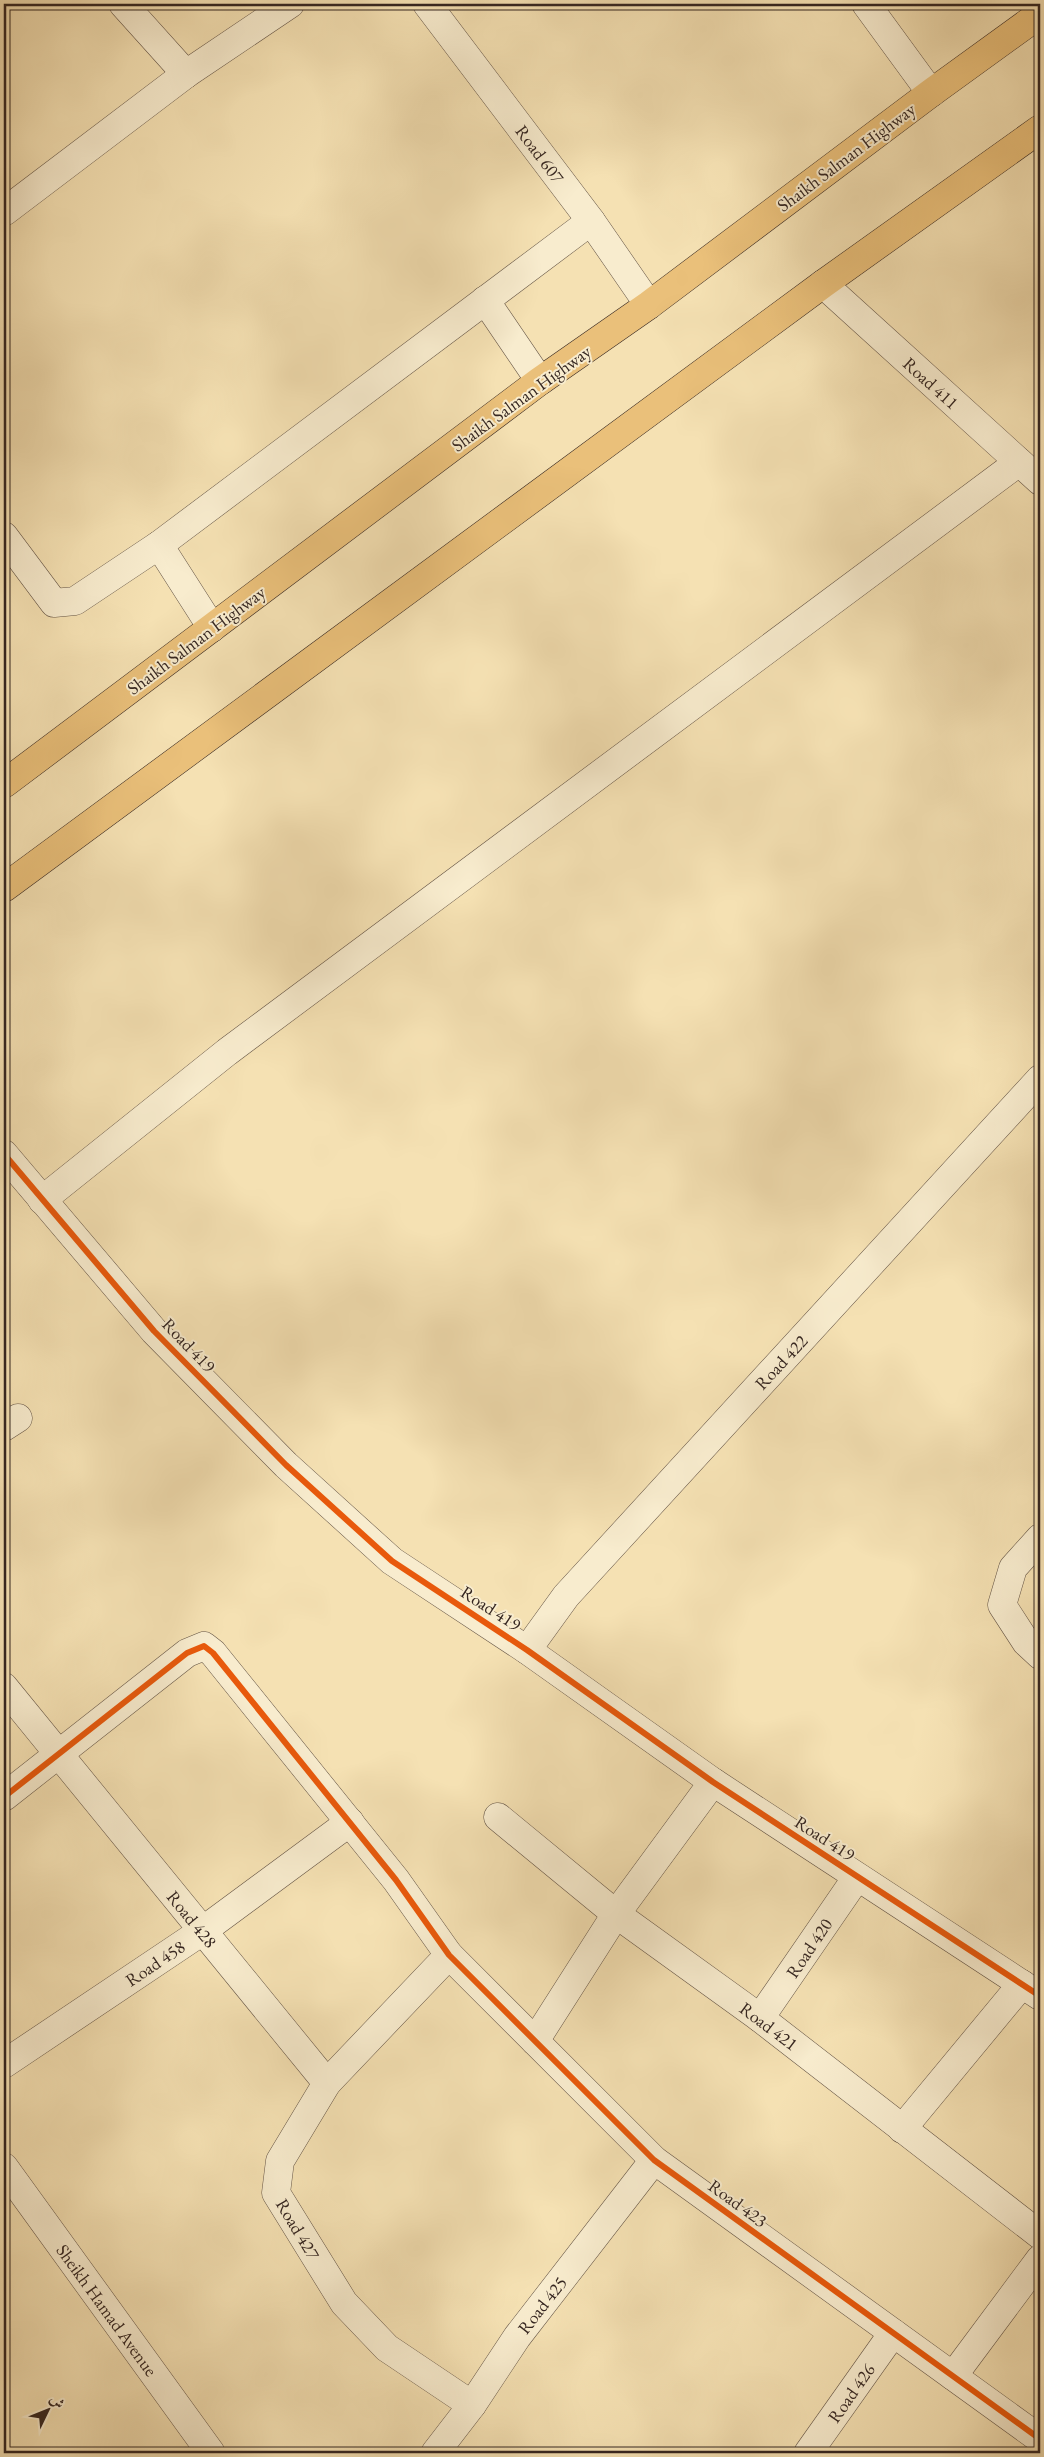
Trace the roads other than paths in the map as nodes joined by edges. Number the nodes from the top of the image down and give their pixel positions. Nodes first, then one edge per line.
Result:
1 (123, 4) edge
2 (290, 4) edge
3 (427, 4) edge
4 (866, 4) edge
5 (1040, 14) edge
6 (186, 74) junction
7 (931, 93) junction
8 (1040, 129) edge
9 (4, 212) edge
10 (591, 221) junction
11 (823, 284) junction
12 (485, 300) junction
13 (650, 306) junction
14 (540, 382) junction
15 (1019, 462) junction
16 (1040, 481) edge
17 (4, 536) edge
18 (159, 545) junction
19 (212, 628) junction
20 (4, 784) edge
21 (4, 888) edge
22 (1040, 1079) edge
23 (4, 1154) edge
24 (42, 1200) junction
25 (1040, 1538) edge
26 (527, 1650) junction
27 (1040, 1655) edge
28 (4, 1688) edge
29 (59, 1753) junction
30 (713, 1782) junction
31 (4, 1797) edge
32 (498, 1817) dead end
33 (350, 1822) junction
34 (857, 1877) junction
35 (616, 1914) junction
36 (201, 1932) junction
37 (449, 1955) junction
38 (1031, 1990) edge
39 (760, 2018) junction
40 (536, 2041) junction
41 (4, 2064) edge
42 (327, 2083) junction
43 (902, 2129) junction
44 (654, 2160) junction
45 (4, 2167) edge
46 (1040, 2235) edge
47 (1040, 2258) edge
48 (893, 2333) junction
49 (953, 2376) junction
50 (472, 2405) junction
51 (1040, 2439) edge
52 (211, 2453) edge
53 (435, 2453) edge
54 (808, 2453) edge

1 - 6 street
2 - 6 street
3 - 10 street, Road 607
4 - 7 street
5 - 7 main road, Shaikh Salman Highway
6 - 9 street
7 - 13 main road, Shaikh Salman Highway
8 - 11 main road
10 - 12 street
10 - 13 street, Road 607
11 - 15 street, Road 411
11 - 21 main road
12 - 14 street
12 - 18 street
13 - 14 main road, Shaikh Salman Highway
14 - 19 main road, Shaikh Salman Highway
15 - 16 street, Road 411
15 - 24 street
17 - 18 street
18 - 19 street
19 - 20 main road, Shaikh Salman Highway
22 - 26 street, Road 422
23 - 24 street, Road 419
24 - 26 street, Road 419
25 - 27 street
26 - 30 street, Road 419
28 - 29 street, Road 428
29 - 31 street
29 - 33 street, Road 423
29 - 36 street, Road 428
30 - 34 street, Road 419
30 - 35 street
32 - 35 street, Road 421
33 - 36 street, Road 458
33 - 37 street, Road 423
34 - 38 street, Road 419
34 - 39 street, Road 420
35 - 39 street, Road 421
35 - 40 street
36 - 41 street, Road 458
36 - 42 street, Road 428
37 - 40 street, Road 423
37 - 42 street, Road 427
38 - 43 street, Road 419
39 - 43 street, Road 421
40 - 44 street, Road 423
42 - 50 street, Road 427
43 - 46 street, Road 421
44 - 48 street, Road 423
44 - 50 street, Road 425
45 - 52 street, Sheikh Hamad Avenue
47 - 49 street
48 - 49 street, Road 423
48 - 54 street, Road 426
49 - 51 street, Road 423
50 - 53 street, Road 425

